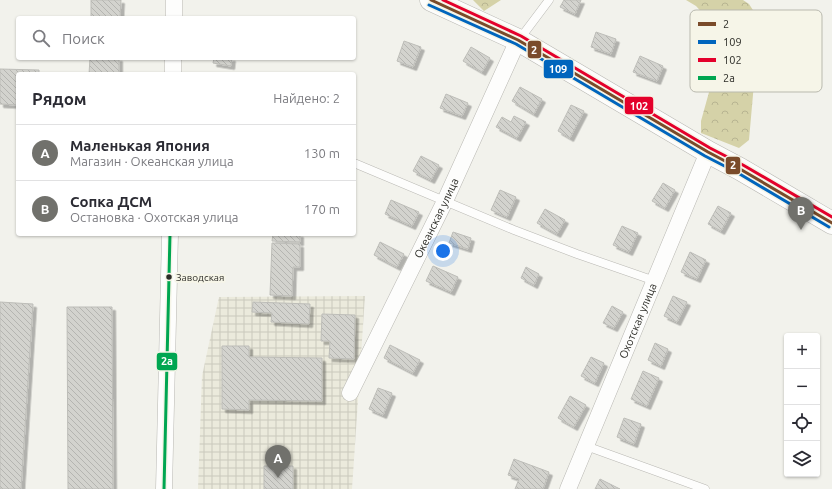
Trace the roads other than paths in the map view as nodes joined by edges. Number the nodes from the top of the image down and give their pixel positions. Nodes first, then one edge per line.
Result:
1 (431, 0) edge
2 (549, 0) edge
3 (518, 40) junction
4 (173, 60) edge
5 (173, 72) edge
6 (708, 152) junction
7 (356, 164) edge
8 (445, 201) junction
9 (832, 223) edge
10 (170, 236) edge
11 (655, 281) junction
12 (350, 393) dead end
13 (586, 446) junction
14 (164, 489) edge
15 (568, 489) edge
16 (705, 489) edge

1 - 3 main road
2 - 3 lane
3 - 6 main road
3 - 8 street, Океанская улица
4 - 5 street
6 - 9 main road
6 - 11 street, Охотская улица
7 - 8 lane
8 - 11 lane
8 - 12 street, Океанская улица
10 - 14 street
11 - 13 street, Охотская улица
13 - 15 street, Охотская улица
13 - 16 lane

